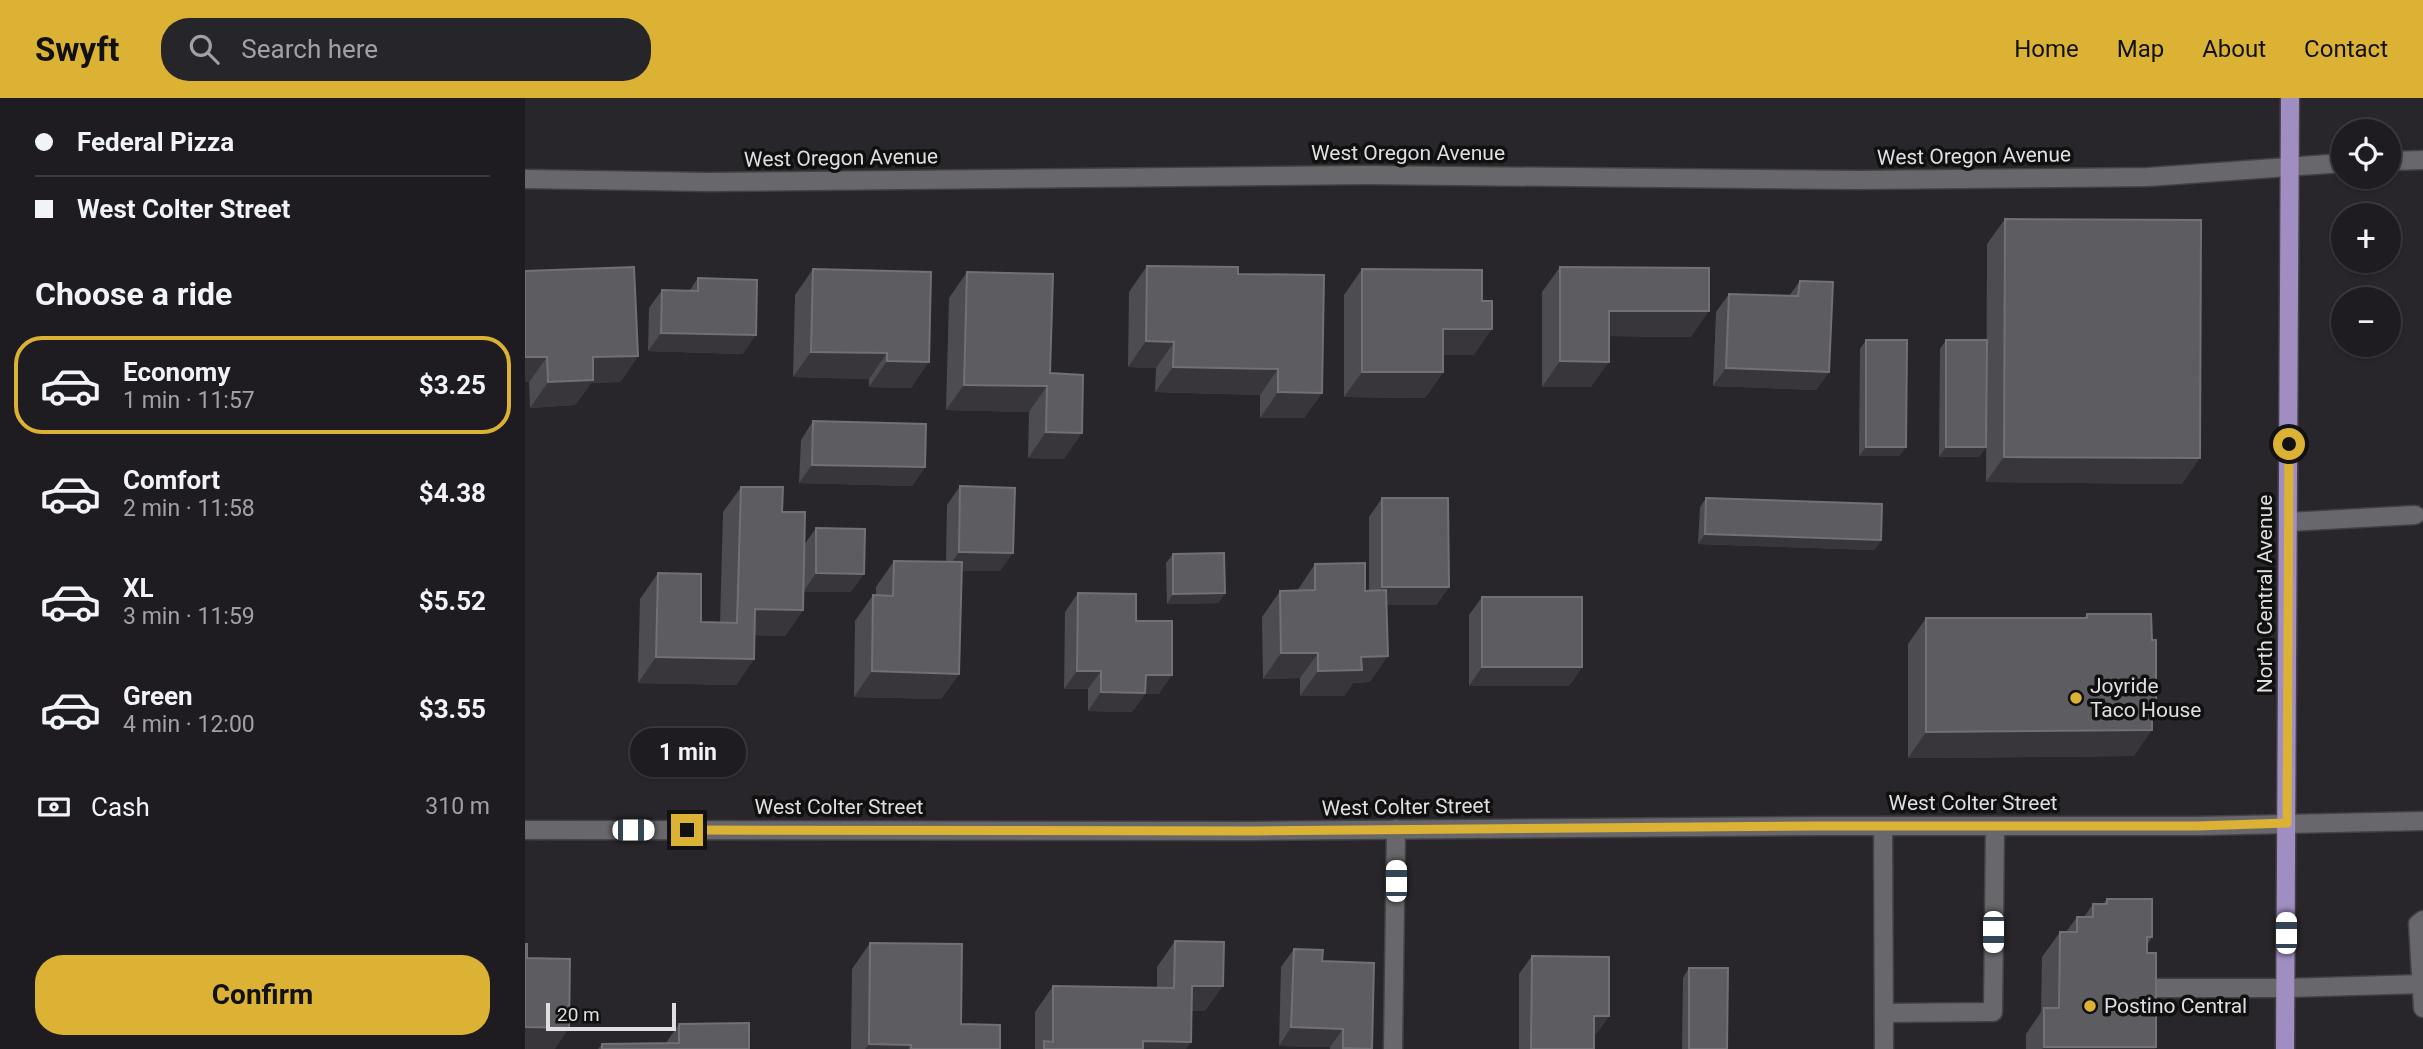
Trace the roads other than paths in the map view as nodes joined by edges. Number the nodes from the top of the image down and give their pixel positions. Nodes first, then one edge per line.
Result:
1 (2290, 98) edge
2 (2423, 160) edge
3 (2401, 161) edge
4 (2331, 164) edge
5 (2290, 167) junction
6 (525, 179) edge
7 (2415, 515) dead end
8 (2288, 522) junction
9 (2423, 821) edge
10 (2287, 823) junction
11 (1883, 826) junction
12 (1994, 826) junction
13 (525, 830) edge
14 (1396, 830) junction
15 (2423, 920) edge
16 (2423, 984) edge
17 (2151, 988) edge
18 (2285, 988) junction
19 (2423, 1008) edge
20 (1884, 1013) junction
21 (1393, 1049) edge
22 (1884, 1049) edge
23 (2285, 1049) edge

1 - 5 main road, North Central Avenue
2 - 3 street
4 - 5 street, West Oregon Avenue
5 - 6 street, West Oregon Avenue
5 - 8 main road, North Central Avenue
7 - 8 street
8 - 10 main road, North Central Avenue
9 - 10 street, West Colter Street
10 - 12 street, West Colter Street
10 - 18 main road, North Central Avenue
11 - 12 street, West Colter Street
11 - 14 street, West Colter Street
11 - 20 street
12 - 20 street
13 - 14 street, West Colter Street
14 - 21 street
15 - 16 street
16 - 18 street
16 - 19 street
17 - 18 street
18 - 23 main road, North Central Avenue
20 - 22 street

